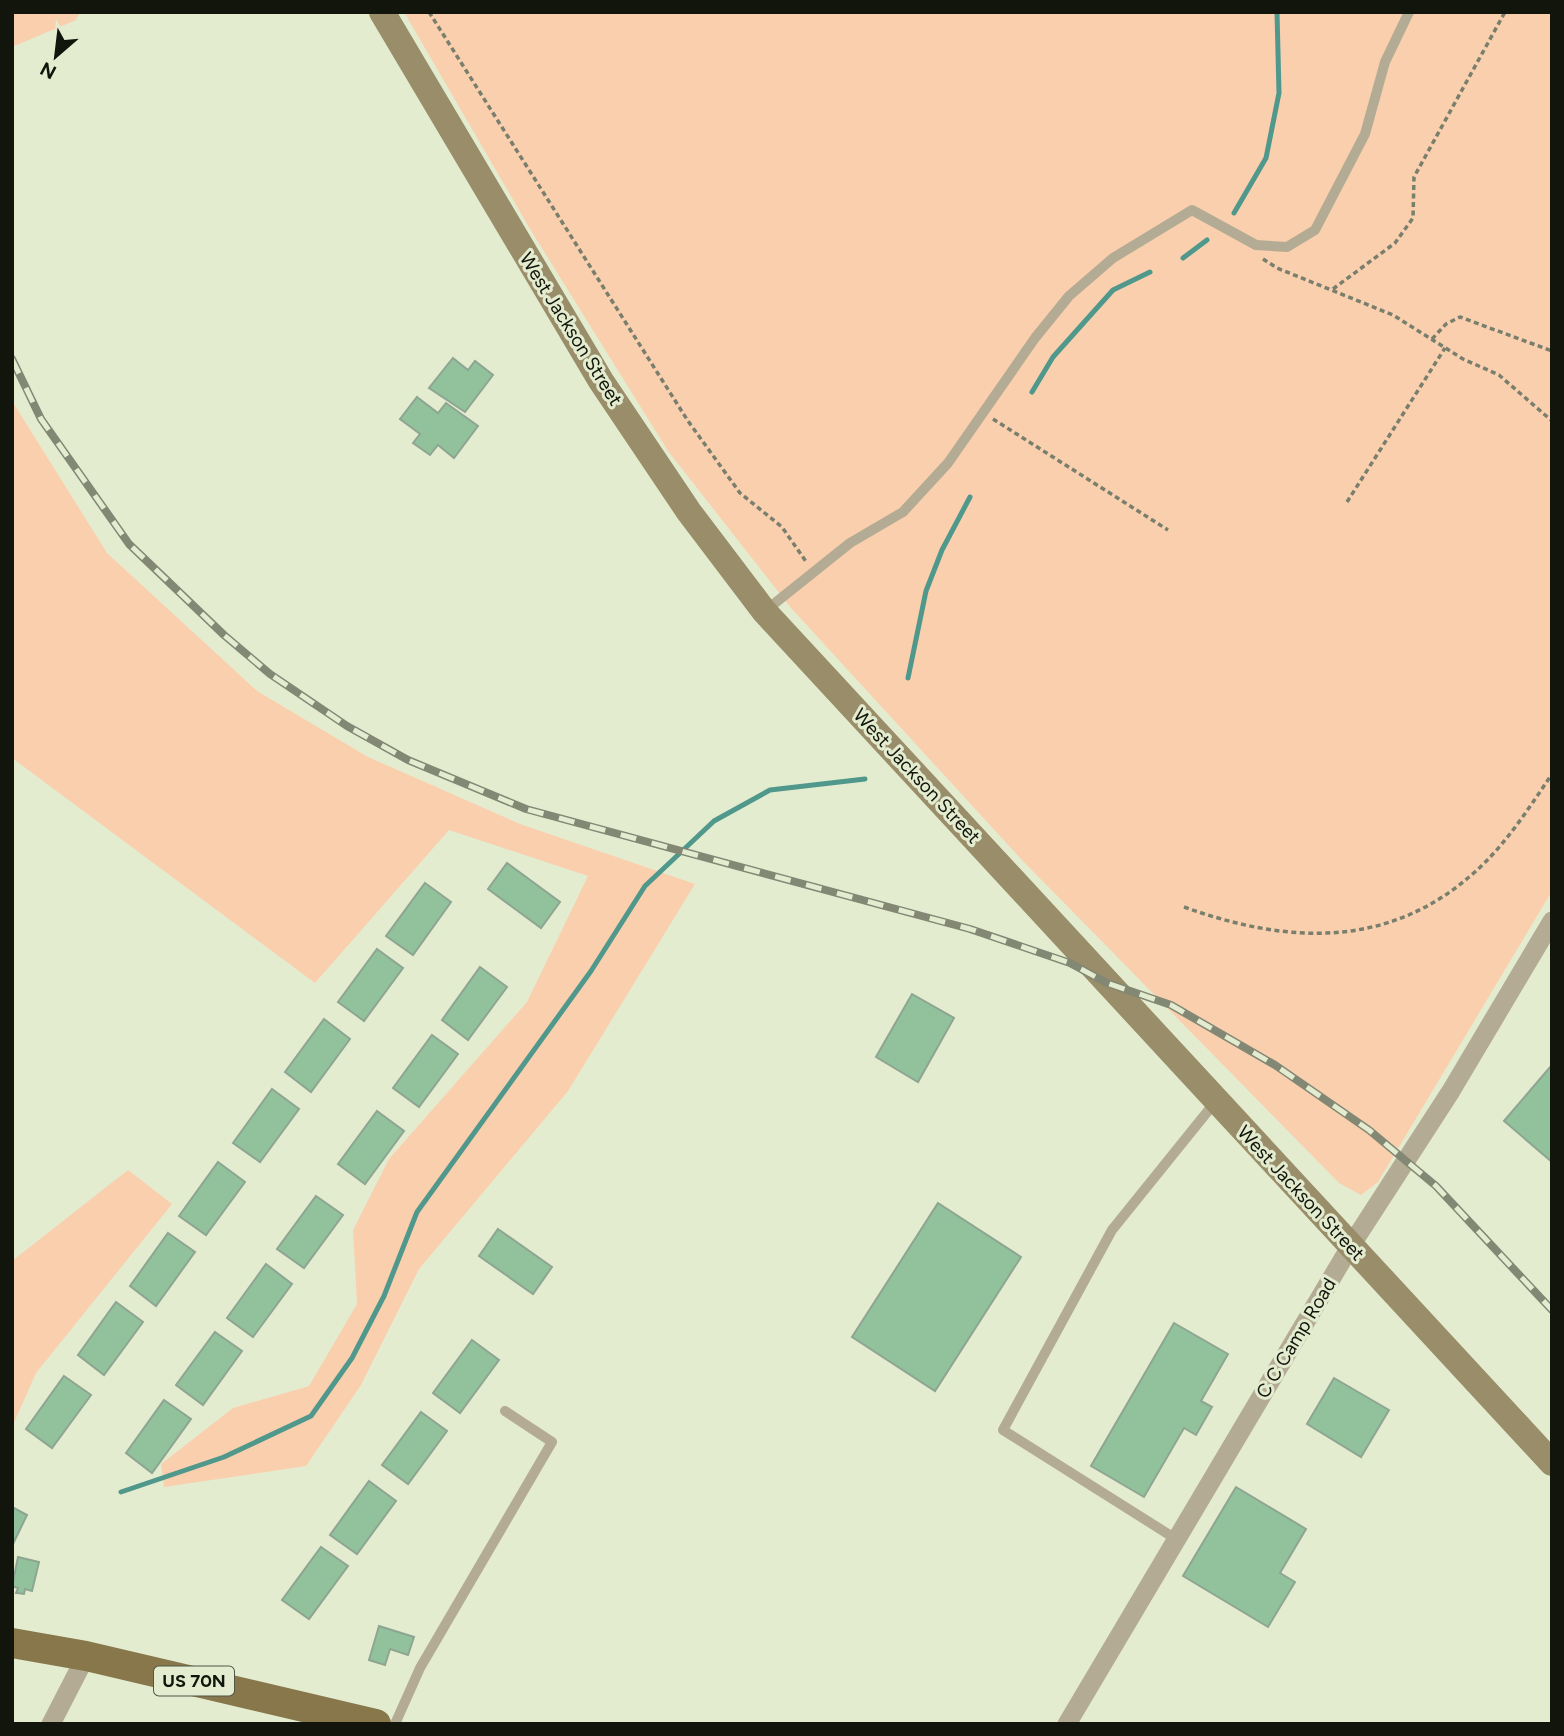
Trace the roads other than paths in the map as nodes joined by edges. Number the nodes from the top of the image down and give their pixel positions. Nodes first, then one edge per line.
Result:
1 (382, 12) edge
2 (1409, 12) edge
3 (764, 611) junction
4 (1552, 921) edge
5 (1216, 1101) junction
6 (1350, 1247) junction
7 (505, 1410) dead end
8 (1552, 1463) edge
9 (1177, 1539) junction
10 (12, 1643) edge
11 (86, 1656) junction
12 (51, 1724) edge
13 (376, 1724) edge
14 (395, 1724) edge
15 (1067, 1724) edge

1 - 3 street, West Jackson Street
2 - 3 lane
3 - 5 street, West Jackson Street
4 - 6 street, C C Camp Road
5 - 6 street, West Jackson Street
5 - 9 lane
6 - 8 street, West Jackson Street
6 - 9 street, C C Camp Road
7 - 14 lane
9 - 15 street, C C Camp Road
10 - 11 main road, US 70N
11 - 12 street
11 - 13 main road, US 70N

